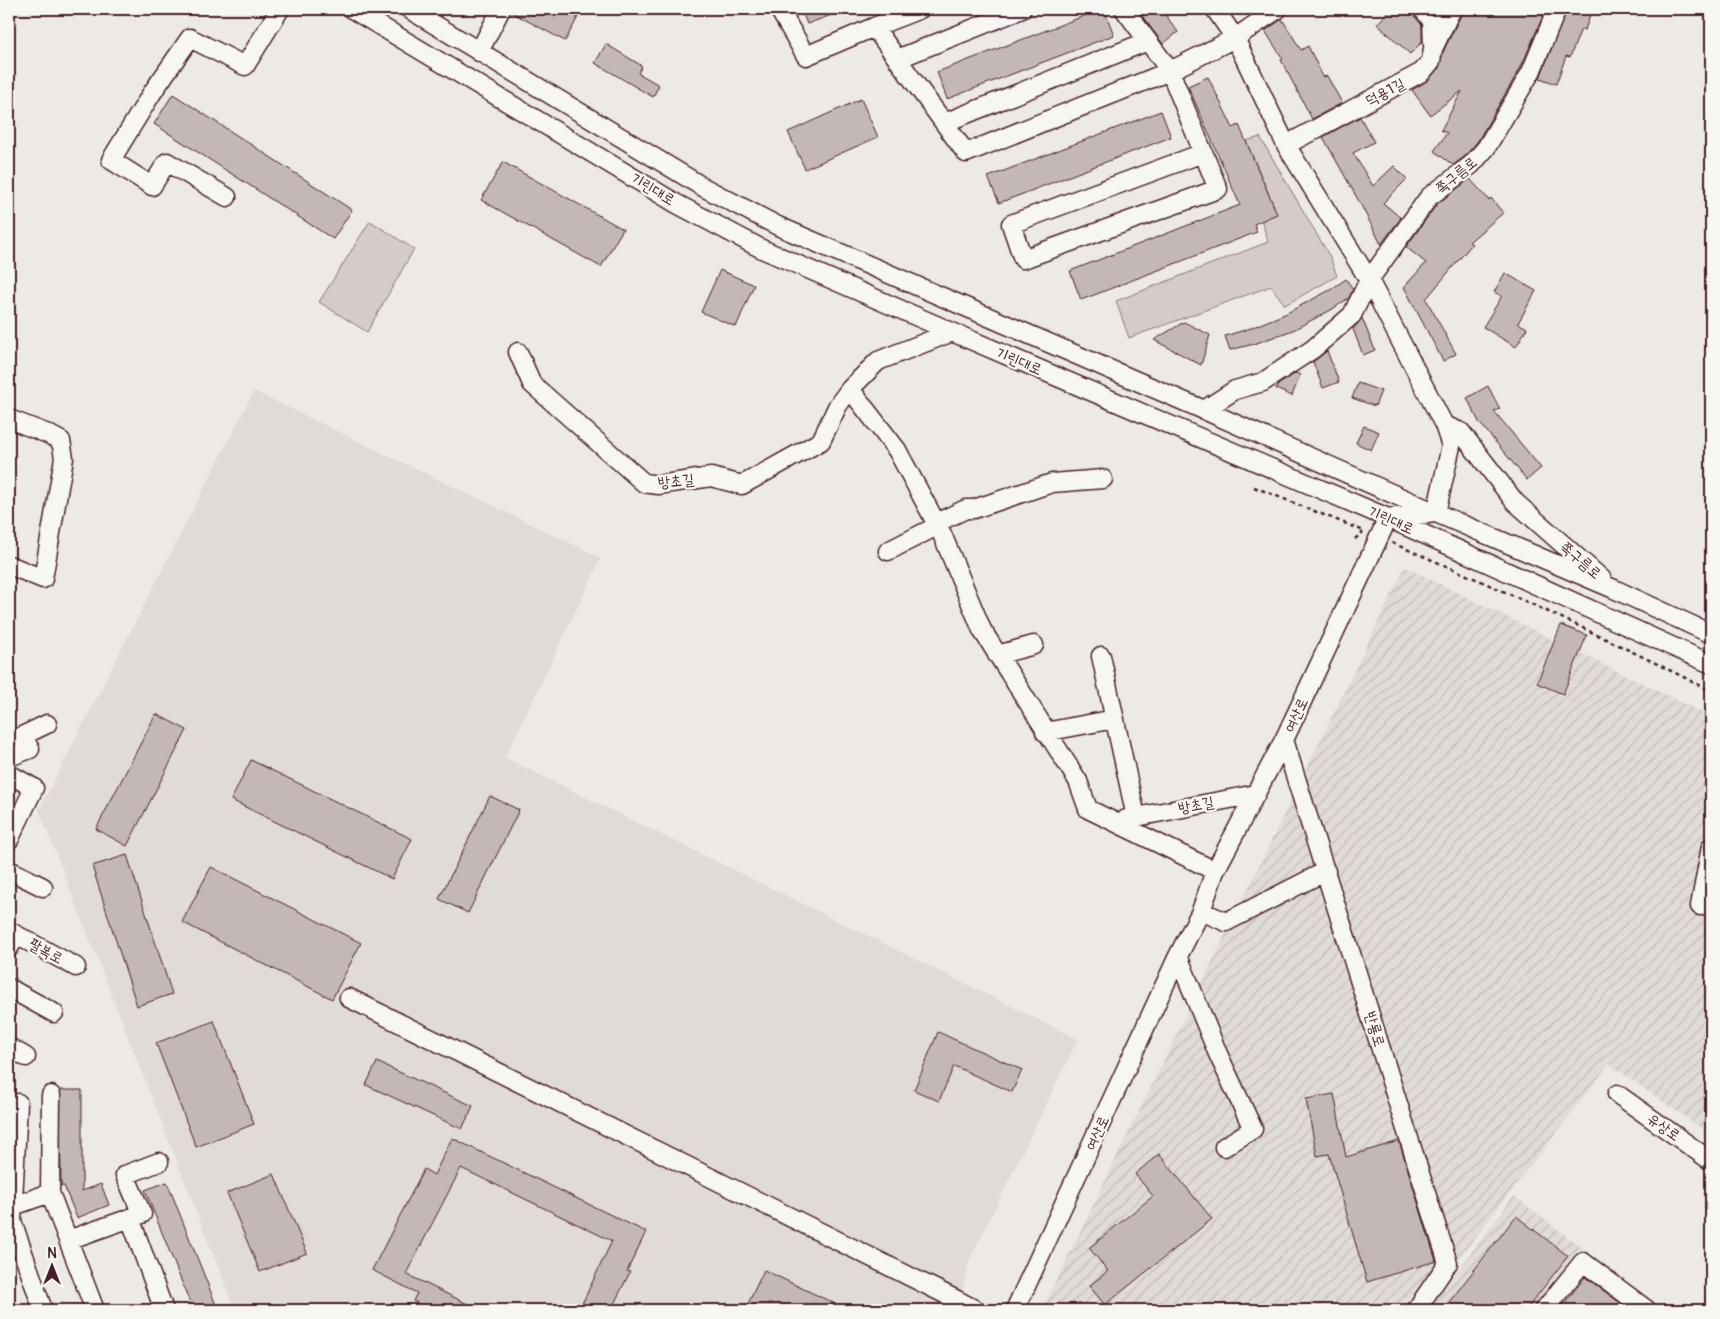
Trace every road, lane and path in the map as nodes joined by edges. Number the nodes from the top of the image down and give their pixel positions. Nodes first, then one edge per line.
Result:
1 (280, 9) edge
2 (352, 9) edge
3 (409, 9) edge
4 (500, 9) edge
5 (779, 9) edge
6 (920, 9) edge
7 (1022, 9) edge
8 (1124, 9) edge
9 (1215, 9) edge
10 (1278, 9) edge
11 (1423, 9) edge
12 (1452, 9) edge
13 (1557, 9) edge
14 (874, 28) junction
15 (1235, 38) junction
16 (1148, 42) junction
17 (1433, 49) junction
18 (479, 52) junction
19 (896, 59) junction
20 (1170, 71) junction
21 (944, 124) junction
22 (1286, 145) junction
23 (1203, 153) junction
24 (226, 197) dead end
25 (1369, 280) junction
26 (952, 332) junction
27 (518, 352) dead end
28 (850, 389) junction
29 (1204, 410) junction
30 (9, 420) edge
31 (1444, 424) junction
32 (1103, 478) dead end
33 (1254, 487) dead end
34 (1436, 513) junction
35 (1388, 518) junction
36 (937, 524) junction
37 (1379, 537) junction
38 (888, 551) dead end
39 (9, 565) edge
40 (1614, 589) junction
41 (1711, 634) edge
42 (1034, 645) dead end
43 (997, 654) junction
44 (1101, 656) dead end
45 (1711, 664) edge
46 (1711, 691) edge
47 (1115, 719) junction
48 (47, 724) dead end
49 (1045, 732) junction
50 (1284, 740) junction
51 (9, 757) edge
52 (9, 774) edge
53 (1256, 794) junction
54 (1136, 817) junction
55 (1113, 821) junction
56 (9, 840) edge
57 (1711, 847) edge
58 (9, 870) edge
59 (1215, 871) junction
60 (1326, 872) junction
61 (43, 887) dead end
62 (1700, 906) dead end
63 (1201, 911) junction
64 (11, 938) edge
65 (1178, 956) junction
66 (76, 967) dead end
67 (9, 988) edge
68 (349, 998) dead end
69 (54, 1012) dead end
70 (9, 1047) edge
71 (26, 1057) dead end
72 (1618, 1094) dead end
73 (51, 1095) dead end
74 (18, 1103) dead end
75 (1224, 1146) dead end
76 (1711, 1161) edge
77 (159, 1162) dead end
78 (50, 1193) junction
79 (13, 1206) junction
80 (130, 1218) junction
81 (74, 1238) junction
82 (1546, 1309) edge
83 (43, 1310) edge
84 (96, 1310) edge
85 (106, 1310) edge
86 (164, 1310) edge
87 (976, 1310) edge
88 (1015, 1310) edge
89 (1416, 1310) edge
90 (1647, 1310) edge

1 - 24 street
2 - 26 street, 기린대로
3 - 18 street, 기린대로
4 - 18 street
5 - 14 street
6 - 14 street
7 - 19 street
8 - 16 street
9 - 15 street
10 - 15 street
11 - 17 street
12 - 17 street, 덕용1길
13 - 25 street, 쪽구름로
14 - 19 street
15 - 20 street
15 - 22 street
16 - 20 street
16 - 21 street
17 - 22 street, 덕용1길
18 - 29 street, 기린대로
19 - 21 street
20 - 21 street
20 - 23 street
22 - 25 street
23 - 23 street
25 - 29 street, 쪽구름로
25 - 31 street
26 - 28 street, 방초길
26 - 35 street, 기린대로
27 - 28 street, 방초길
28 - 36 street
29 - 34 street, 기린대로
30 - 39 street
31 - 34 street
31 - 40 street, 쪽구름로
32 - 36 street
33 - 37 path
34 - 35 street
34 - 40 street, 기린대로
35 - 37 street, 여산로
35 - 45 street, 기린대로
36 - 38 street
36 - 43 street
37 - 46 path
37 - 50 street, 여산로
40 - 41 street, 기린대로
42 - 43 street
43 - 49 street
44 - 47 street
47 - 49 street
47 - 54 street
48 - 51 street
49 - 55 street
50 - 53 street, 여산로
50 - 60 street, 반룡로
52 - 56 street
53 - 54 street, 방초길
53 - 59 street, 여산로
54 - 55 street, 방초길
55 - 59 street
57 - 62 street
58 - 61 street
59 - 63 street, 여산로
60 - 63 street
60 - 89 street, 반룡로
63 - 65 street, 여산로
64 - 66 street, 팔복로
65 - 75 street
65 - 88 street, 여산로
67 - 69 street
68 - 87 street
70 - 71 street
72 - 76 street, 유상로
73 - 78 street
74 - 79 street
77 - 80 street
78 - 79 street
78 - 81 street
79 - 83 street
80 - 81 street
80 - 86 street
81 - 84 street
81 - 85 street
82 - 90 street

